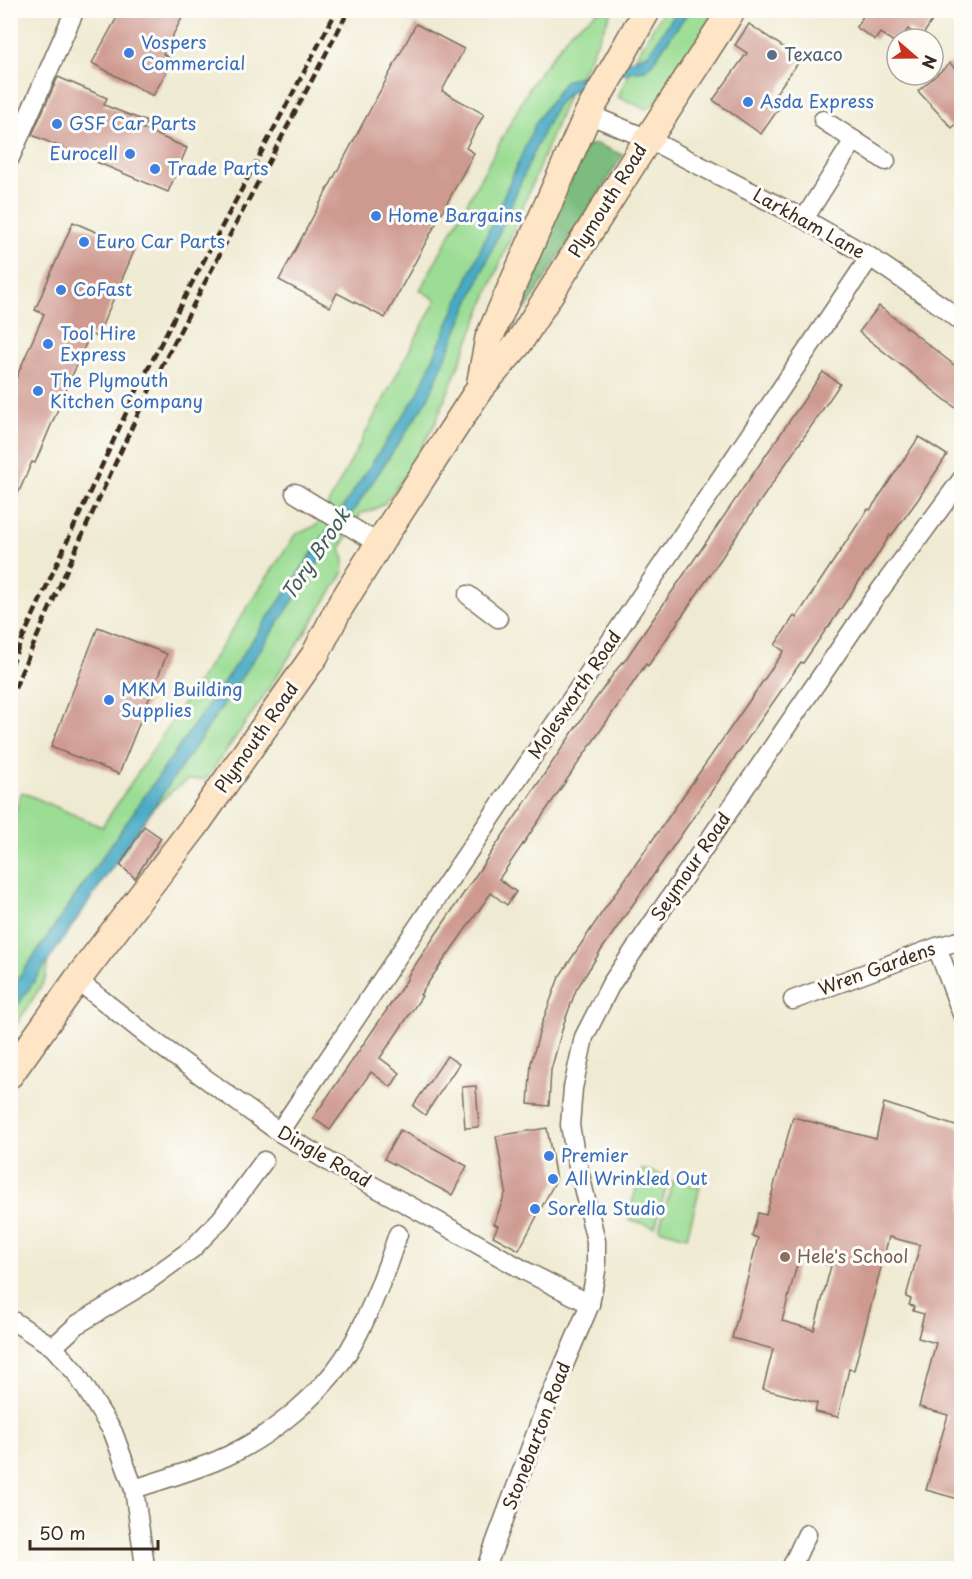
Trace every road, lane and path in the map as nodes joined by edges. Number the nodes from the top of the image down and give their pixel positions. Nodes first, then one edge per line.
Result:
1 (75, 10) edge
2 (647, 10) edge
3 (732, 10) edge
4 (588, 114) junction
5 (823, 120) dead end
6 (648, 139) junction
7 (854, 140) junction
8 (10, 158) edge
9 (886, 161) dead end
10 (804, 219) junction
11 (870, 257) junction
12 (962, 323) edge
13 (480, 388) junction
14 (962, 478) edge
15 (295, 493) dead end
16 (379, 544) junction
17 (468, 595) dead end
18 (498, 618) dead end
19 (962, 940) edge
20 (937, 947) junction
21 (77, 980) junction
22 (793, 1000) dead end
23 (962, 1014) edge
24 (10, 1074) edge
25 (279, 1132) junction
26 (264, 1161) dead end
27 (398, 1234) dead end
28 (590, 1304) junction
29 (10, 1319) edge
30 (53, 1347) junction
31 (134, 1489) junction
32 (807, 1534) dead end
33 (144, 1569) edge
34 (486, 1569) edge
35 (791, 1569) edge

1 - 8 street
2 - 4 main road, Plymouth Road
3 - 6 main road, Plymouth Road
4 - 6 street, Larkham Lane
4 - 13 main road, Plymouth Road
5 - 7 street
6 - 10 street, Larkham Lane
6 - 13 main road, Plymouth Road
7 - 9 street
7 - 10 street
10 - 11 street, Larkham Lane
11 - 12 street, Larkham Lane
11 - 25 street, Molesworth Road
13 - 16 main road, Plymouth Road
14 - 28 street, Seymour Road
15 - 16 street
16 - 21 main road, Plymouth Road
17 - 18 street
19 - 20 street, Wren Gardens
20 - 22 street, Wren Gardens
20 - 23 street
21 - 24 main road, Plymouth Road
21 - 25 street, Dingle Road
25 - 28 street, Dingle Road
26 - 30 street
27 - 31 street
28 - 34 street, Stonebarton Road
29 - 30 street
30 - 31 street
31 - 33 street
32 - 35 street

